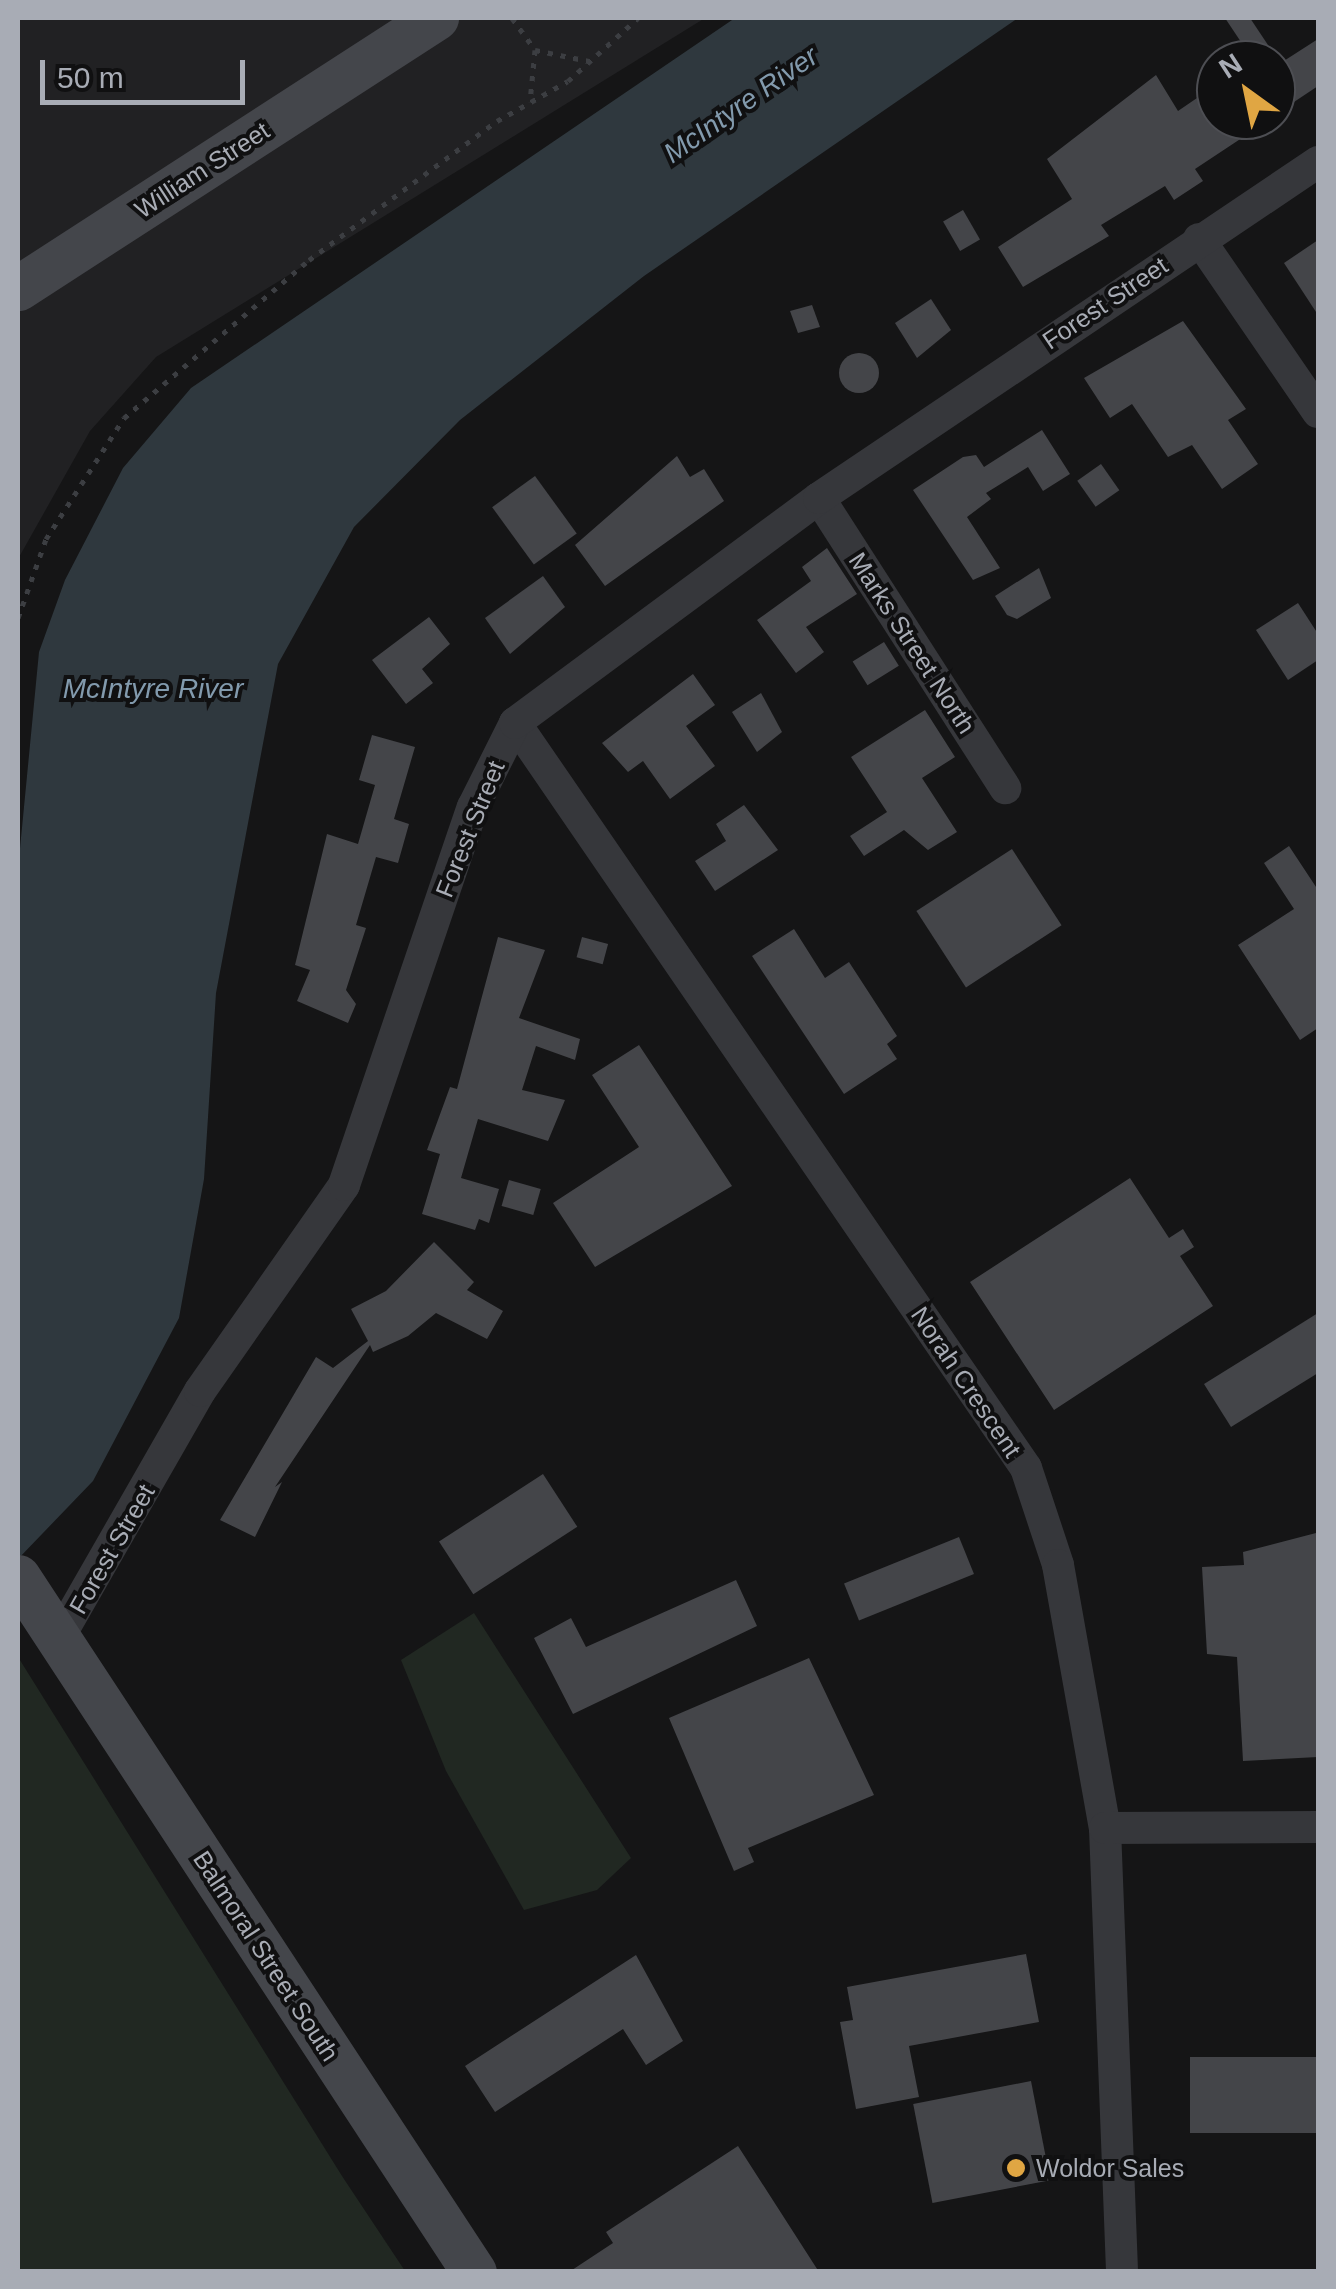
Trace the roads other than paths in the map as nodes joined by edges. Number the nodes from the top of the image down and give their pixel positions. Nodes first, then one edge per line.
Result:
1 (436, 18) edge
2 (1318, 162) edge
3 (1199, 239) junction
4 (18, 288) edge
5 (1318, 412) edge
6 (818, 498) junction
7 (515, 723) junction
8 (1005, 788) dead end
9 (18, 1577) edge
10 (58, 1640) junction
11 (1318, 1827) edge
12 (1105, 1828) junction
13 (474, 2272) edge
14 (1122, 2272) edge

1 - 4 main road, William Street
2 - 3 street, Forest Street
3 - 5 street
3 - 6 street, Forest Street
6 - 7 street, Forest Street
6 - 8 street, Marks Street North
7 - 10 street, Forest Street
7 - 12 street, Norah Crescent
9 - 10 main road, Balmoral Street South
10 - 13 main road, Balmoral Street South
11 - 12 street
12 - 14 street, Norah Crescent

